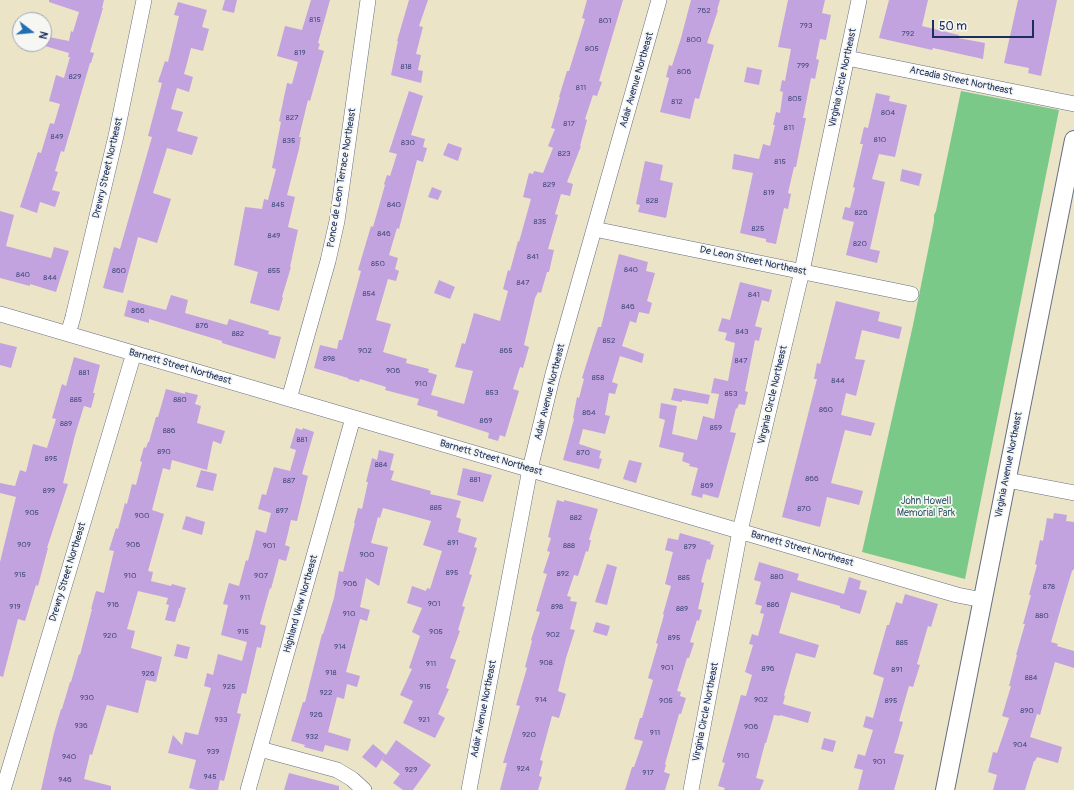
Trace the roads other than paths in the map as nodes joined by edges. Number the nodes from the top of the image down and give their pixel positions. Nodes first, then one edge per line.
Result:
1 (144, 0) edge
2 (368, 0) edge
3 (659, 0) edge
4 (859, 0) edge
5 (847, 58) junction
6 (1074, 104) edge
7 (1074, 140) edge
8 (594, 229) junction
9 (802, 271) junction
10 (911, 294) dead end
11 (0, 314) edge
12 (68, 334) junction
13 (134, 353) junction
14 (289, 399) junction
15 (353, 418) junction
16 (530, 470) junction
17 (1006, 480) junction
18 (1074, 493) edge
19 (740, 531) junction
20 (983, 600) junction
21 (260, 749) junction
22 (3, 790) edge
23 (248, 790) edge
24 (364, 790) edge
25 (469, 790) edge
26 (691, 790) edge
27 (945, 790) edge

1 - 12 street, Drewry Street Northeast
2 - 14 street, Ponce de Leon Terrace Northeast
3 - 8 street, Adair Avenue Northeast
4 - 5 street, Virginia Circle Northeast
5 - 6 street, Arcadia Street Northeast
5 - 9 street, Virginia Circle Northeast
7 - 17 street, Virginia Avenue Northeast
8 - 9 street, De Leon Street Northeast
8 - 16 street, Adair Avenue Northeast
9 - 10 street, De Leon Street Northeast
9 - 19 street, Virginia Circle Northeast
11 - 12 street, Barnett Street Northeast
12 - 13 street, Barnett Street Northeast
13 - 14 street, Barnett Street Northeast
13 - 22 street, Drewry Street Northeast
14 - 15 street, Barnett Street Northeast
15 - 16 street, Barnett Street Northeast
15 - 21 street, Highland View Northeast
16 - 19 street, Barnett Street Northeast
16 - 25 street, Adair Avenue Northeast
17 - 18 street
17 - 20 street, Virginia Avenue Northeast
19 - 20 street, Barnett Street Northeast
19 - 26 street, Virginia Circle Northeast
20 - 27 street, Virginia Avenue Northeast
21 - 23 street, Highland View Northeast
21 - 24 street

